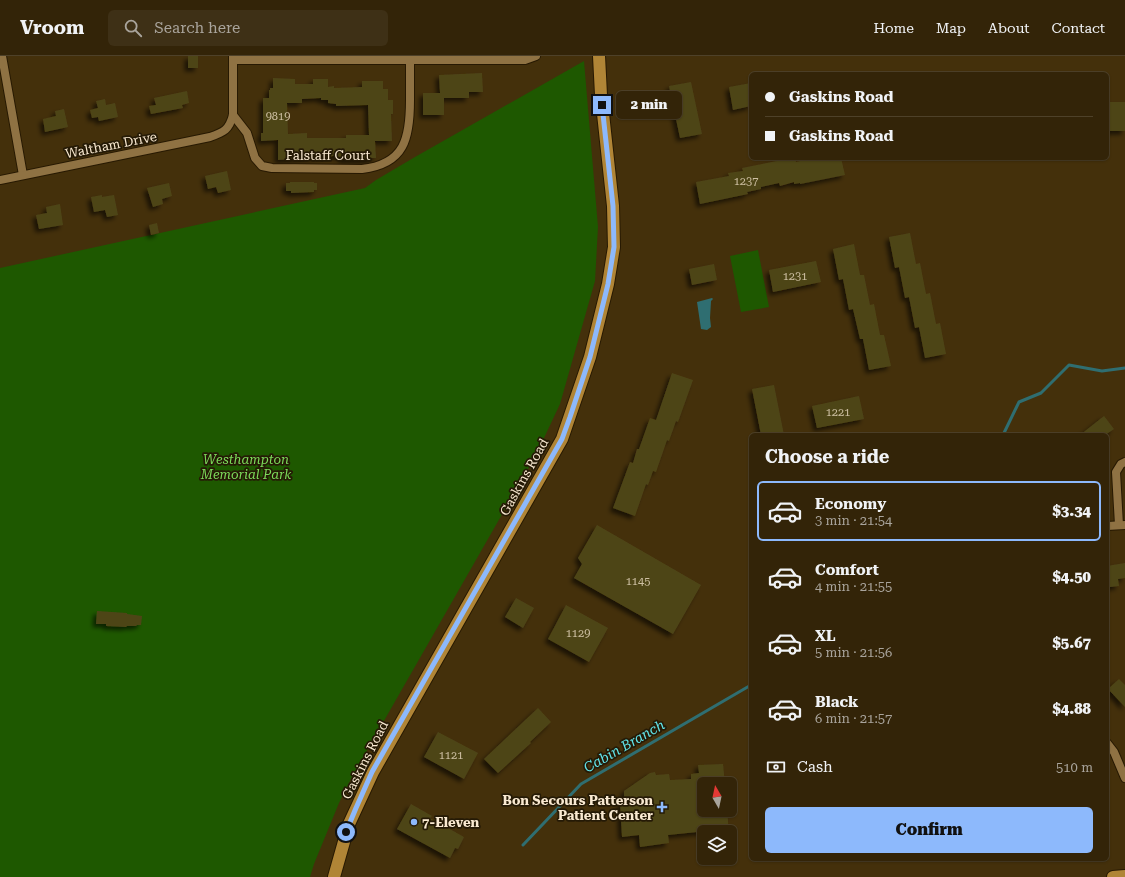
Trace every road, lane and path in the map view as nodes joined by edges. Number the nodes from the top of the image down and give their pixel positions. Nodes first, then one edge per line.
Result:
1 (2, 56) edge
2 (536, 56) edge
3 (599, 56) edge
4 (233, 58) edge
5 (410, 58) edge
6 (233, 115) junction
7 (23, 175) junction
8 (0, 180) edge
9 (1125, 462) edge
10 (1122, 525) edge
11 (1109, 526) edge
12 (1109, 746) edge
13 (1125, 778) edge
14 (1125, 876) edge
15 (334, 877) edge
16 (1113, 877) edge

1 - 7 street
2 - 5 street
3 - 15 main road, Gaskins Road
4 - 5 street
4 - 6 street
5 - 6 street, Falstaff Court
6 - 7 street, Waltham Drive
7 - 8 street, Waltham Drive
9 - 10 street
10 - 11 street
12 - 13 street
14 - 16 main road

